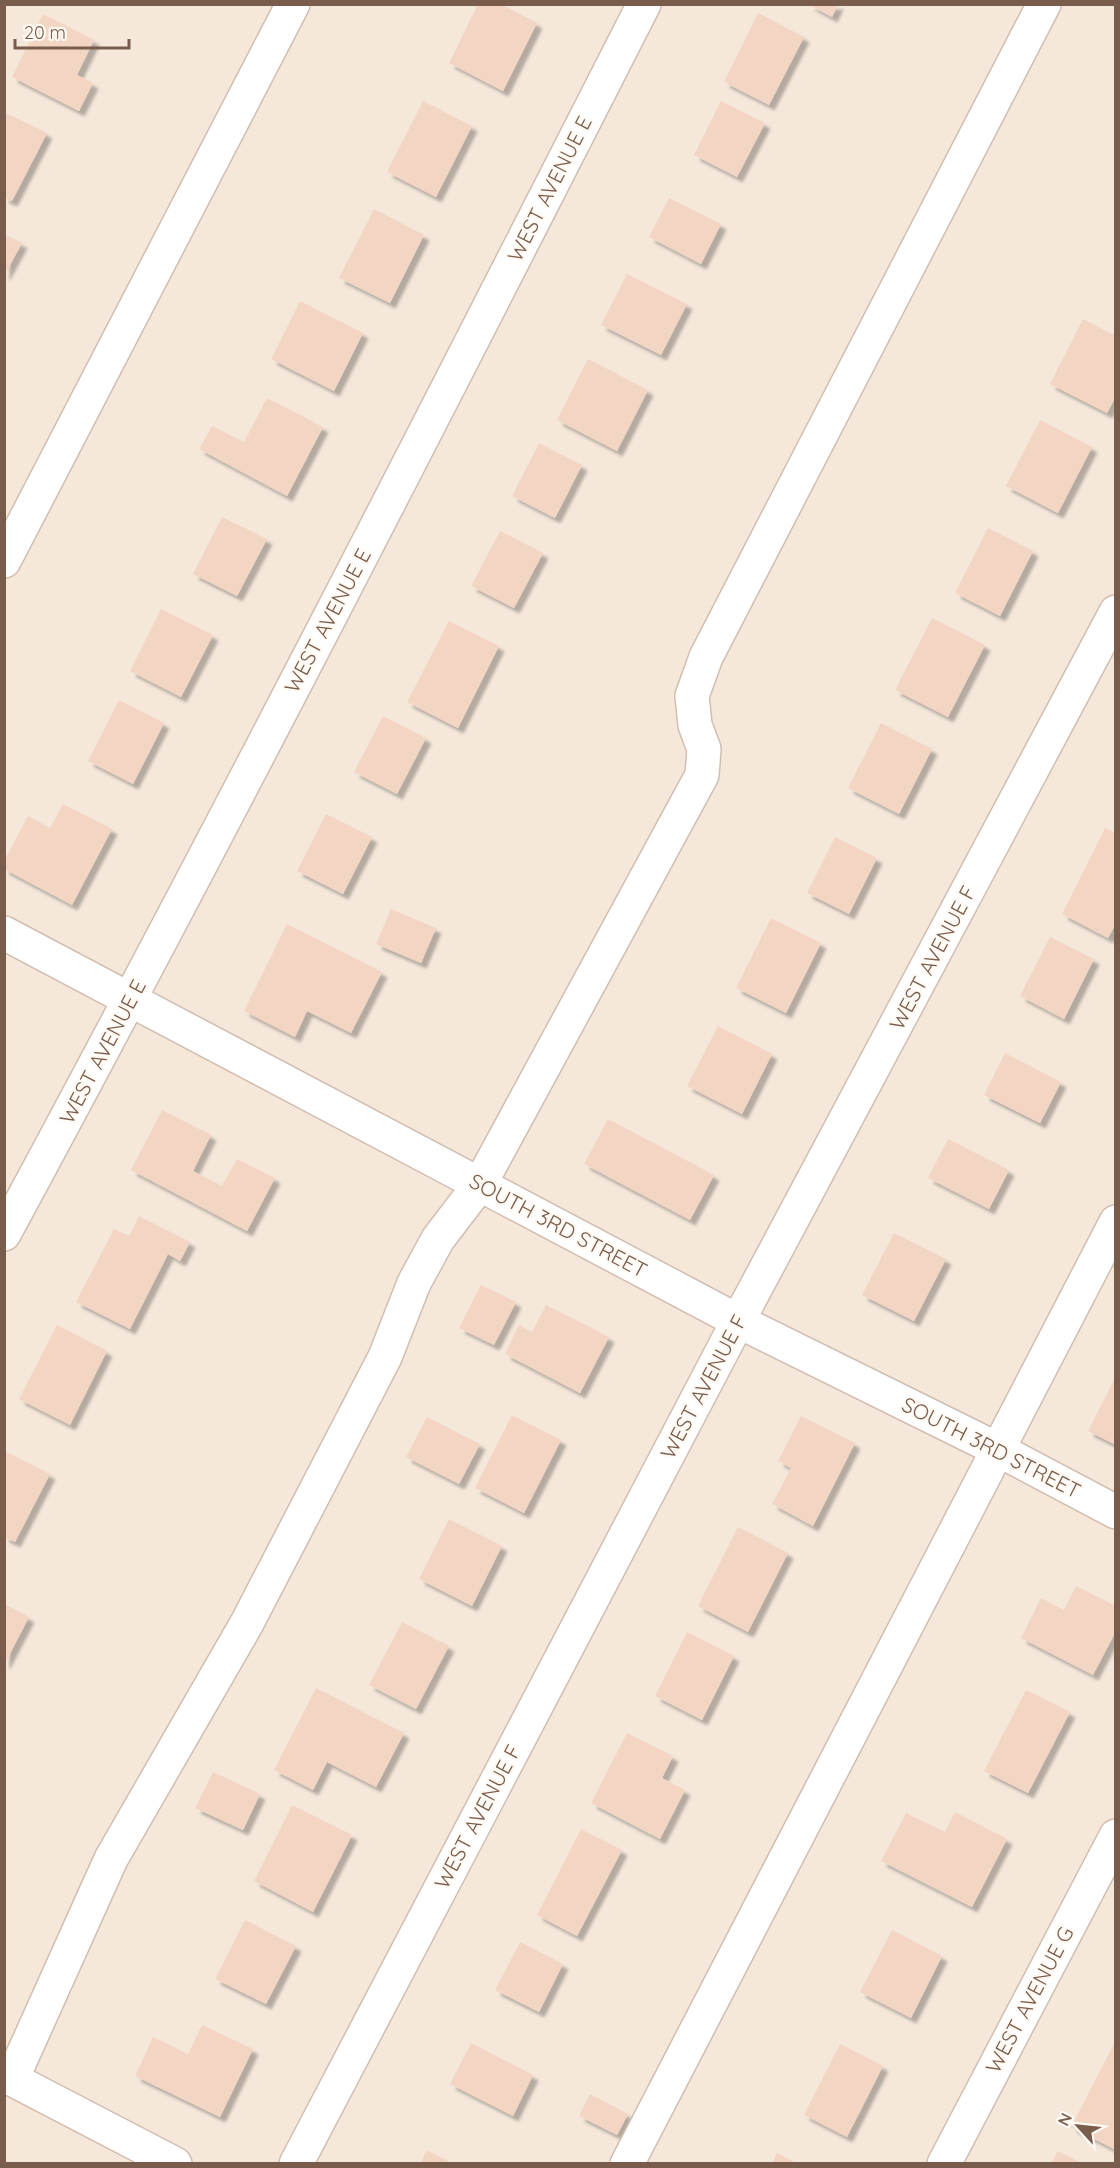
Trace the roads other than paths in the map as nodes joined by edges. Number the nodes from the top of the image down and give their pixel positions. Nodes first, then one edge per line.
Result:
1 (293, 4) edge
2 (644, 4) edge
3 (1044, 4) edge
4 (4, 561) edge
5 (1116, 612) edge
6 (4, 933) edge
7 (130, 1000) junction
8 (480, 1184) junction
9 (1116, 1222) edge
10 (4, 1234) edge
11 (738, 1321) junction
12 (997, 1449) junction
13 (1116, 1512) edge
14 (1116, 1836) edge
15 (8, 2077) edge
16 (175, 2163) edge
17 (296, 2163) edge
18 (627, 2163) edge
19 (944, 2163) edge

1 - 4 street
2 - 7 street, WEST AVENUE E
3 - 8 street
5 - 11 street, WEST AVENUE F
6 - 7 street, SOUTH 3RD STREET
7 - 8 street, SOUTH 3RD STREET
7 - 10 street, WEST AVENUE E
8 - 11 street, SOUTH 3RD STREET
8 - 15 street
9 - 12 street
11 - 12 street, SOUTH 3RD STREET
11 - 17 street, WEST AVENUE F
12 - 13 street, SOUTH 3RD STREET
12 - 18 street
14 - 19 street, WEST AVENUE G
15 - 16 street

